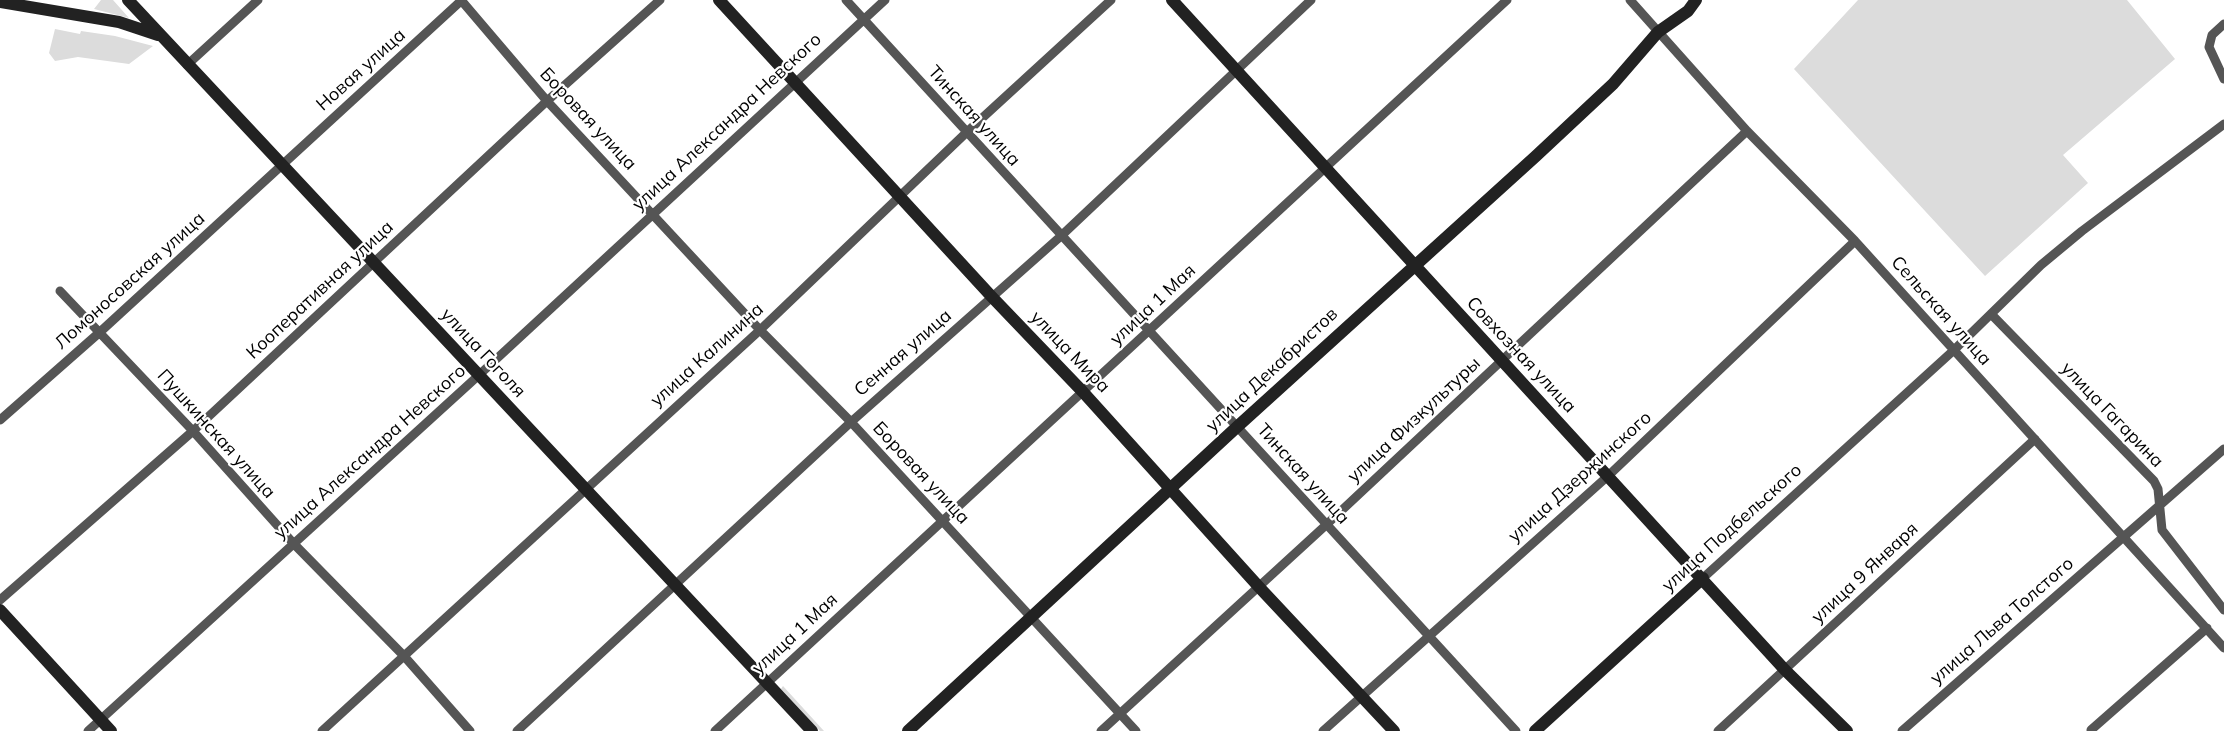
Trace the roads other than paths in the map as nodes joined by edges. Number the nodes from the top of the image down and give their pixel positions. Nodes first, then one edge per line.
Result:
1 (41, 0) edge
2 (128, 0) edge
3 (258, 0) edge
4 (462, 0) edge
5 (660, 0) edge
6 (719, 0) edge
7 (846, 0) edge
8 (885, 0) edge
9 (1111, 0) edge
10 (1172, 0) edge
11 (1311, 0) edge
12 (1507, 0) edge
13 (1630, 0) edge
14 (1696, 0) edge
15 (0, 2) edge
16 (31, 9) junction
17 (863, 20) junction
18 (2224, 24) edge
19 (1658, 32) junction
20 (159, 35) junction
21 (187, 65) junction
22 (1236, 69) junction
23 (2224, 79) edge
24 (796, 81) junction
25 (547, 101) junction
26 (2223, 125) edge
27 (968, 131) junction
28 (1747, 131) junction
29 (281, 165) junction
30 (1326, 168) junction
31 (900, 197) junction
32 (653, 214) junction
33 (1061, 236) junction
34 (1855, 241) junction
35 (373, 263) junction
36 (1413, 265) junction
37 (60, 291) dead end
38 (992, 297) junction
39 (1992, 315) junction
40 (760, 330) junction
41 (1149, 331) junction
42 (100, 333) junction
43 (1954, 350) junction
44 (1501, 361) junction
45 (479, 375) junction
46 (1083, 392) junction
47 (0, 420) edge
48 (850, 422) junction
49 (1238, 426) junction
50 (193, 431) junction
51 (2035, 439) junction
52 (2224, 449) edge
53 (1608, 476) junction
54 (585, 488) junction
55 (1171, 488) junction
56 (2158, 509) junction
57 (940, 520) junction
58 (1326, 525) junction
59 (2123, 536) junction
60 (294, 544) junction
61 (1703, 578) junction
62 (675, 583) junction
63 (1259, 587) junction
64 (0, 600) edge
65 (0, 610) edge
66 (2224, 610) edge
67 (1031, 616) junction
68 (2207, 628) junction
69 (1428, 635) junction
70 (2224, 648) edge
71 (404, 656) junction
72 (1785, 670) junction
73 (766, 683) junction
74 (1362, 695) junction
75 (1120, 714) junction
76 (100, 720) junction
77 (2091, 730) edge
78 (88, 731) edge
79 (111, 731) edge
80 (322, 731) edge
81 (470, 731) edge
82 (517, 731) edge
83 (715, 731) edge
84 (812, 731) edge
85 (908, 731) edge
86 (1101, 731) edge
87 (1136, 731) edge
88 (1323, 731) edge
89 (1394, 731) edge
90 (1516, 731) edge
91 (1534, 731) edge
92 (1718, 731) edge
93 (1847, 731) edge
94 (1902, 731) edge

1 - 16 main road
2 - 20 main road, улица Гоголя
3 - 21 street
4 - 25 street, Боровая улица
4 - 29 street, Новая улица
5 - 25 street, Кооперативная улица
6 - 24 main road, улица Мира
7 - 17 street, Тинская улица
8 - 17 street, улица Александра Невского
9 - 27 street, улица Калинина
10 - 22 main road, Совхозная улица
11 - 22 street, Сенная улица
12 - 30 street, улица 1 Мая
13 - 19 street, Сельская улица
14 - 19 main road, улица Декабристов
15 - 16 main road
16 - 20 main road
17 - 24 street, улица Александра Невского
17 - 27 street, Тинская улица
18 - 23 street
19 - 28 street, Сельская улица
19 - 36 main road, улица Декабристов
20 - 21 main road, улица Гоголя
21 - 29 main road, улица Гоголя
22 - 30 main road, Совхозная улица
22 - 33 street, Сенная улица
24 - 31 main road, улица Мира
24 - 32 street, улица Александра Невского
25 - 32 street, Боровая улица
25 - 35 street, Кооперативная улица
26 - 39 street
27 - 31 street, улица Калинина
27 - 33 street, Тинская улица
28 - 34 street, Сельская улица
28 - 44 street, улица Физкультуры
29 - 35 main road, улица Гоголя
29 - 42 street, Ломоносовская улица
30 - 36 main road, Совхозная улица
30 - 41 street, улица 1 Мая
31 - 38 main road, улица Мира
31 - 40 street, улица Калинина
32 - 40 street, Боровая улица
32 - 45 street, улица Александра Невского
33 - 38 street, Сенная улица
33 - 41 street, Тинская улица
34 - 43 street, Сельская улица
34 - 53 street, улица Дзержинского
35 - 45 main road, улица Гоголя
35 - 50 street, Кооперативная улица
36 - 44 main road, Совхозная улица
36 - 49 main road, улица Декабристов
37 - 42 street, Пушкинская улица
38 - 46 main road, улица Мира
38 - 48 street, Сенная улица
39 - 43 street
39 - 56 street, улица Гагарина
40 - 48 street, Боровая улица
40 - 54 street, улица Калинина
41 - 46 street, улица 1 Мая
41 - 49 street, Тинская улица
42 - 47 street, Ломоносовская улица
42 - 50 street, Пушкинская улица
43 - 51 street, Сельская улица
43 - 61 street, улица Подбельского
44 - 53 main road, Совхозная улица
44 - 58 street, улица Физкультуры
45 - 54 main road, улица Гоголя
45 - 60 street, улица Александра Невского
46 - 55 main road, улица Мира
46 - 57 street, улица 1 Мая
48 - 57 street, Боровая улица
48 - 62 street, Сенная улица
49 - 55 main road, улица Декабристов
49 - 58 street, Тинская улица
50 - 60 street, Пушкинская улица
50 - 64 street, Кооперативная улица
51 - 59 street, Сельская улица
51 - 72 street, улица 9 Января
52 - 56 street, улица Льва Толстого
53 - 61 main road, Совхозная улица
53 - 69 street, улица Дзержинского
54 - 62 main road, улица Гоголя
54 - 71 street, улица Калинина
55 - 63 main road, улица Мира
55 - 67 main road, улица Декабристов
56 - 59 street, улица Льва Толстого
56 - 66 street, улица Гагарина
57 - 67 street, Боровая улица
57 - 73 street, улица 1 Мая
58 - 63 street, улица Физкультуры
58 - 69 street, Тинская улица
59 - 68 street, Сельская улица
59 - 94 street, улица Льва Толстого
60 - 71 street, Пушкинская улица
60 - 76 street, улица Александра Невского
61 - 72 main road, Совхозная улица
61 - 91 main road, улица Подбельского
62 - 73 main road, улица Гоголя
62 - 82 street, Сенная улица
63 - 74 main road, улица Мира
63 - 75 street, улица Физкультуры
65 - 76 main road
67 - 75 street, Боровая улица
67 - 85 main road, улица Декабристов
68 - 70 street, Сельская улица
68 - 77 street
69 - 74 street, улица Дзержинского
69 - 90 street, Тинская улица
71 - 80 street, улица Калинина
71 - 81 street, Пушкинская улица
72 - 92 street, улица 9 Января
72 - 93 main road, Совхозная улица
73 - 83 street, улица 1 Мая
73 - 84 main road, улица Гоголя
74 - 88 street, улица Дзержинского
74 - 89 main road, улица Мира
75 - 86 street, улица Физкультуры
75 - 87 street, Боровая улица
76 - 78 street, улица Александра Невского
76 - 79 main road

